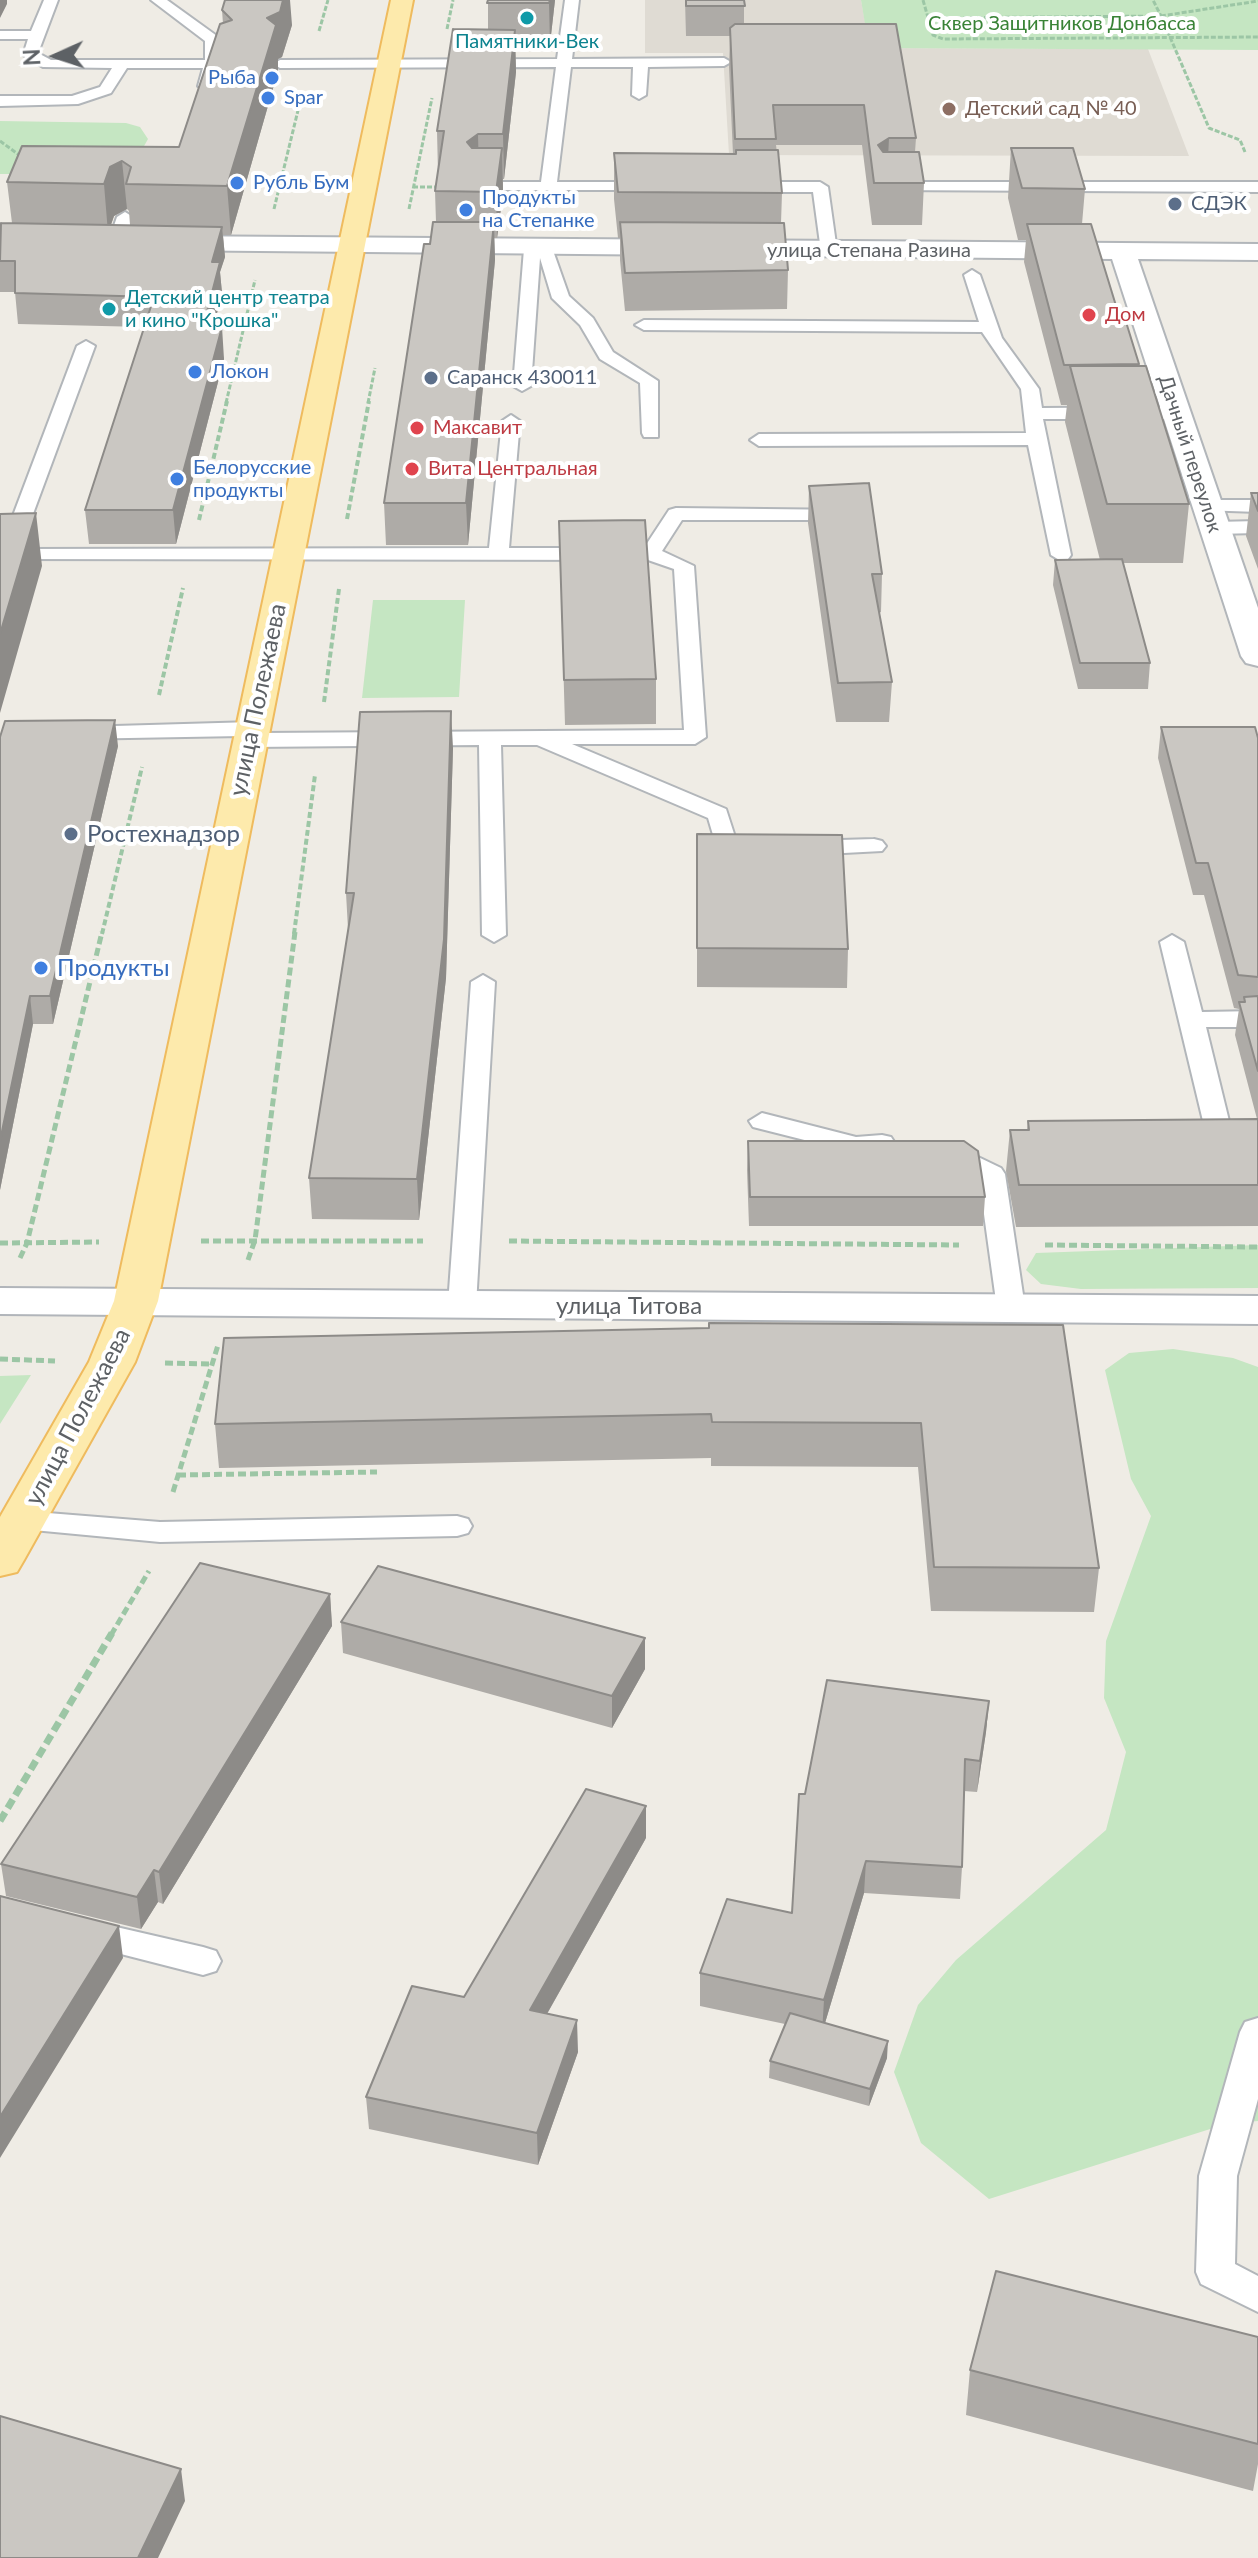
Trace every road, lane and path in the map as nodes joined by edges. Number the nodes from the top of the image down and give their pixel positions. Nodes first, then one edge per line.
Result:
1 (51, 0) edge
2 (158, 0) edge
3 (328, 0) edge
4 (402, 0) edge
5 (572, 0) edge
6 (923, 0) edge
7 (1153, 0) edge
8 (1258, 1) edge
9 (1161, 16) junction
10 (928, 18) junction
11 (0, 35) edge
12 (36, 35) junction
13 (1258, 37) edge
14 (1170, 38) junction
15 (564, 62) junction
16 (641, 62) junction
17 (724, 62) dead end
18 (122, 64) junction
19 (219, 64) junction
20 (280, 64) edge
21 (310, 64) junction
22 (389, 64) junction
23 (435, 84) dead end
24 (639, 95) dead end
25 (0, 101) edge
26 (197, 108) edge
27 (0, 141) edge
28 (22, 157) edge
29 (1250, 164) dead end
30 (479, 187) edge
31 (548, 187) junction
32 (676, 187) edge
33 (724, 187) edge
34 (887, 187) edge
35 (1258, 187) edge
36 (273, 211) dead end
37 (125, 217) edge
38 (85, 243) edge
39 (116, 243) junction
40 (351, 248) junction
41 (401, 248) junction
42 (538, 249) junction
43 (829, 251) junction
44 (1123, 252) junction
45 (1258, 252) edge
46 (972, 275) dead end
47 (256, 276) dead end
48 (644, 325) dead end
49 (989, 327) junction
50 (86, 346) dead end
51 (376, 365) dead end
52 (522, 386) dead end
53 (1177, 413) junction
54 (1033, 414) junction
55 (511, 421) dead end
56 (651, 433) dead end
57 (1036, 439) junction
58 (759, 440) dead end
59 (1258, 506) edge
60 (853, 514) edge
61 (1211, 517) junction
62 (198, 525) dead end
63 (1258, 527) edge
64 (6, 544) edge
65 (650, 554) junction
66 (498, 555) junction
67 (1061, 555) dead end
68 (343, 556) junction
69 (288, 557) junction
70 (1258, 656) edge
71 (63, 734) edge
72 (252, 734) junction
73 (490, 736) junction
74 (533, 736) junction
75 (320, 738) junction
76 (874, 846) dead end
77 (118, 873) dead end
78 (494, 935) dead end
79 (1172, 942) dead end
80 (483, 982) dead end
81 (1258, 1019) edge
82 (1192, 1020) junction
83 (762, 1121) dead end
84 (1162, 1142) edge
85 (255, 1240) junction
86 (466, 1241) junction
87 (147, 1242) junction
88 (0, 1243) edge
89 (27, 1243) junction
90 (1002, 1245) junction
91 (1258, 1247) edge
92 (7, 1286) edge
93 (136, 1301) junction
94 (233, 1304) junction
95 (462, 1305) junction
96 (1011, 1308) junction
97 (1258, 1310) edge
98 (377, 1472) dead end
99 (178, 1475) junction
100 (23, 1521) junction
101 (457, 1526) dead end
102 (160, 1532) junction
103 (0, 1560) edge
104 (0, 1821) edge
105 (58, 1926) edge
106 (203, 1961) dead end
107 (1258, 2032) edge
108 (1258, 2295) edge

1 - 12 lane
2 - 19 lane
3 - 21 path
4 - 22 main road, улица Полежаева
5 - 15 lane
6 - 10 path
7 - 9 path
8 - 9 path
9 - 10 path
9 - 14 path
10 - 14 path
11 - 12 lane
12 - 18 lane
13 - 14 path
14 - 29 path
15 - 16 lane
15 - 22 lane
15 - 31 lane
16 - 17 lane
16 - 24 lane
18 - 19 lane
18 - 25 lane
19 - 26 lane
20 - 21 lane
21 - 22 lane
21 - 36 path
22 - 40 main road, улица Полежаева
23 - 41 path
27 - 28 path
30 - 31 lane
31 - 32 lane
33 - 43 lane
34 - 35 lane
37 - 39 lane
38 - 39 street, улица Степана Разина
39 - 40 street, улица Степана Разина
40 - 41 street, улица Степана Разина
40 - 69 main road, улица Полежаева
41 - 42 street, улица Степана Разина
42 - 43 street, улица Степана Разина
42 - 52 lane
42 - 56 lane
43 - 44 street, улица Степана Разина
44 - 45 street, улица Степана Разина
44 - 53 street, Дачный переулок
46 - 49 lane
47 - 62 path
48 - 49 lane
49 - 54 lane
50 - 64 lane
51 - 68 path
53 - 54 lane
53 - 61 street, Дачный переулок
54 - 57 lane
55 - 66 lane
57 - 58 lane
57 - 67 lane
59 - 61 lane
60 - 65 lane
61 - 63 lane
61 - 70 street, Дачный переулок
64 - 69 lane
65 - 66 lane
65 - 74 lane
66 - 68 lane
68 - 69 lane
68 - 75 path
69 - 72 main road, улица Полежаева
71 - 72 lane
72 - 75 lane
72 - 87 main road, улица Полежаева
73 - 74 lane
73 - 75 lane
73 - 78 lane
74 - 76 lane
75 - 85 path
77 - 89 path
79 - 82 lane
80 - 86 lane
81 - 82 lane
82 - 84 lane
83 - 90 lane
85 - 86 path
85 - 87 path
85 - 94 path
86 - 90 path
86 - 95 lane
87 - 89 path
87 - 93 main road, улица Полежаева
88 - 89 path
89 - 92 path
90 - 91 path
90 - 96 lane
92 - 93 street, улица Титова
93 - 94 street, улица Титова
93 - 100 main road, улица Полежаева
94 - 95 street, улица Титова
94 - 99 path
95 - 96 street, улица Титова
96 - 97 street, улица Титова
98 - 99 path
99 - 102 path
100 - 102 lane
100 - 103 main road, улица Полежаева
101 - 102 lane
102 - 104 path
105 - 106 lane
107 - 108 lane

